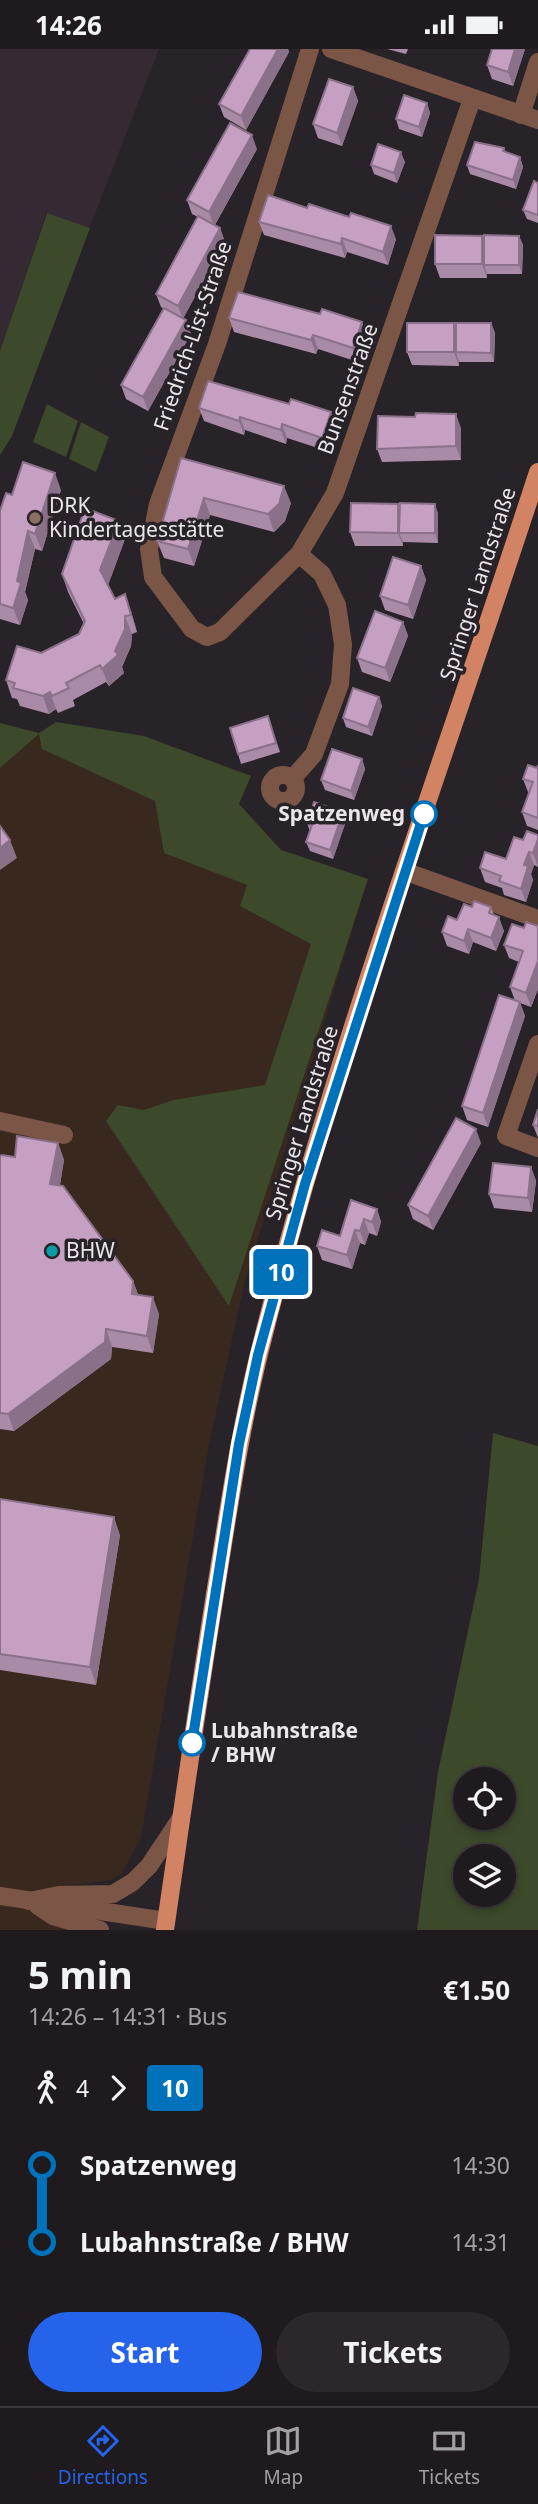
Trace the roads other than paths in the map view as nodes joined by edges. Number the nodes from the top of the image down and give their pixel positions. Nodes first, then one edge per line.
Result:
1 (310, 49) edge
2 (331, 49) edge
3 (370, 55) edge
4 (538, 62) edge
5 (472, 99) junction
6 (530, 118) edge
7 (538, 472) edge
8 (299, 554) junction
9 (192, 629) joint
10 (293, 778) dead end
11 (404, 871) junction
12 (538, 919) edge
13 (538, 1044) edge
14 (0, 1121) edge
15 (64, 1135) dead end
16 (538, 1148) edge
17 (181, 1818) junction
18 (0, 1896) edge
19 (29, 1901) junction
20 (165, 1926) edge
21 (100, 1930) edge

1 - 9 street, Friedrich-List-Straße
2 - 3 street
3 - 5 street
4 - 6 street
5 - 6 street
5 - 8 street, Bunsenstraße
7 - 11 main road, Springer Landstraße
8 - 9 street, Bunsenstraße
8 - 10 street
11 - 12 street
11 - 17 main road, Springer Landstraße
13 - 16 street
14 - 15 street
17 - 19 street
17 - 20 main road, Springer Landstraße
18 - 19 street
19 - 20 street
19 - 21 street

